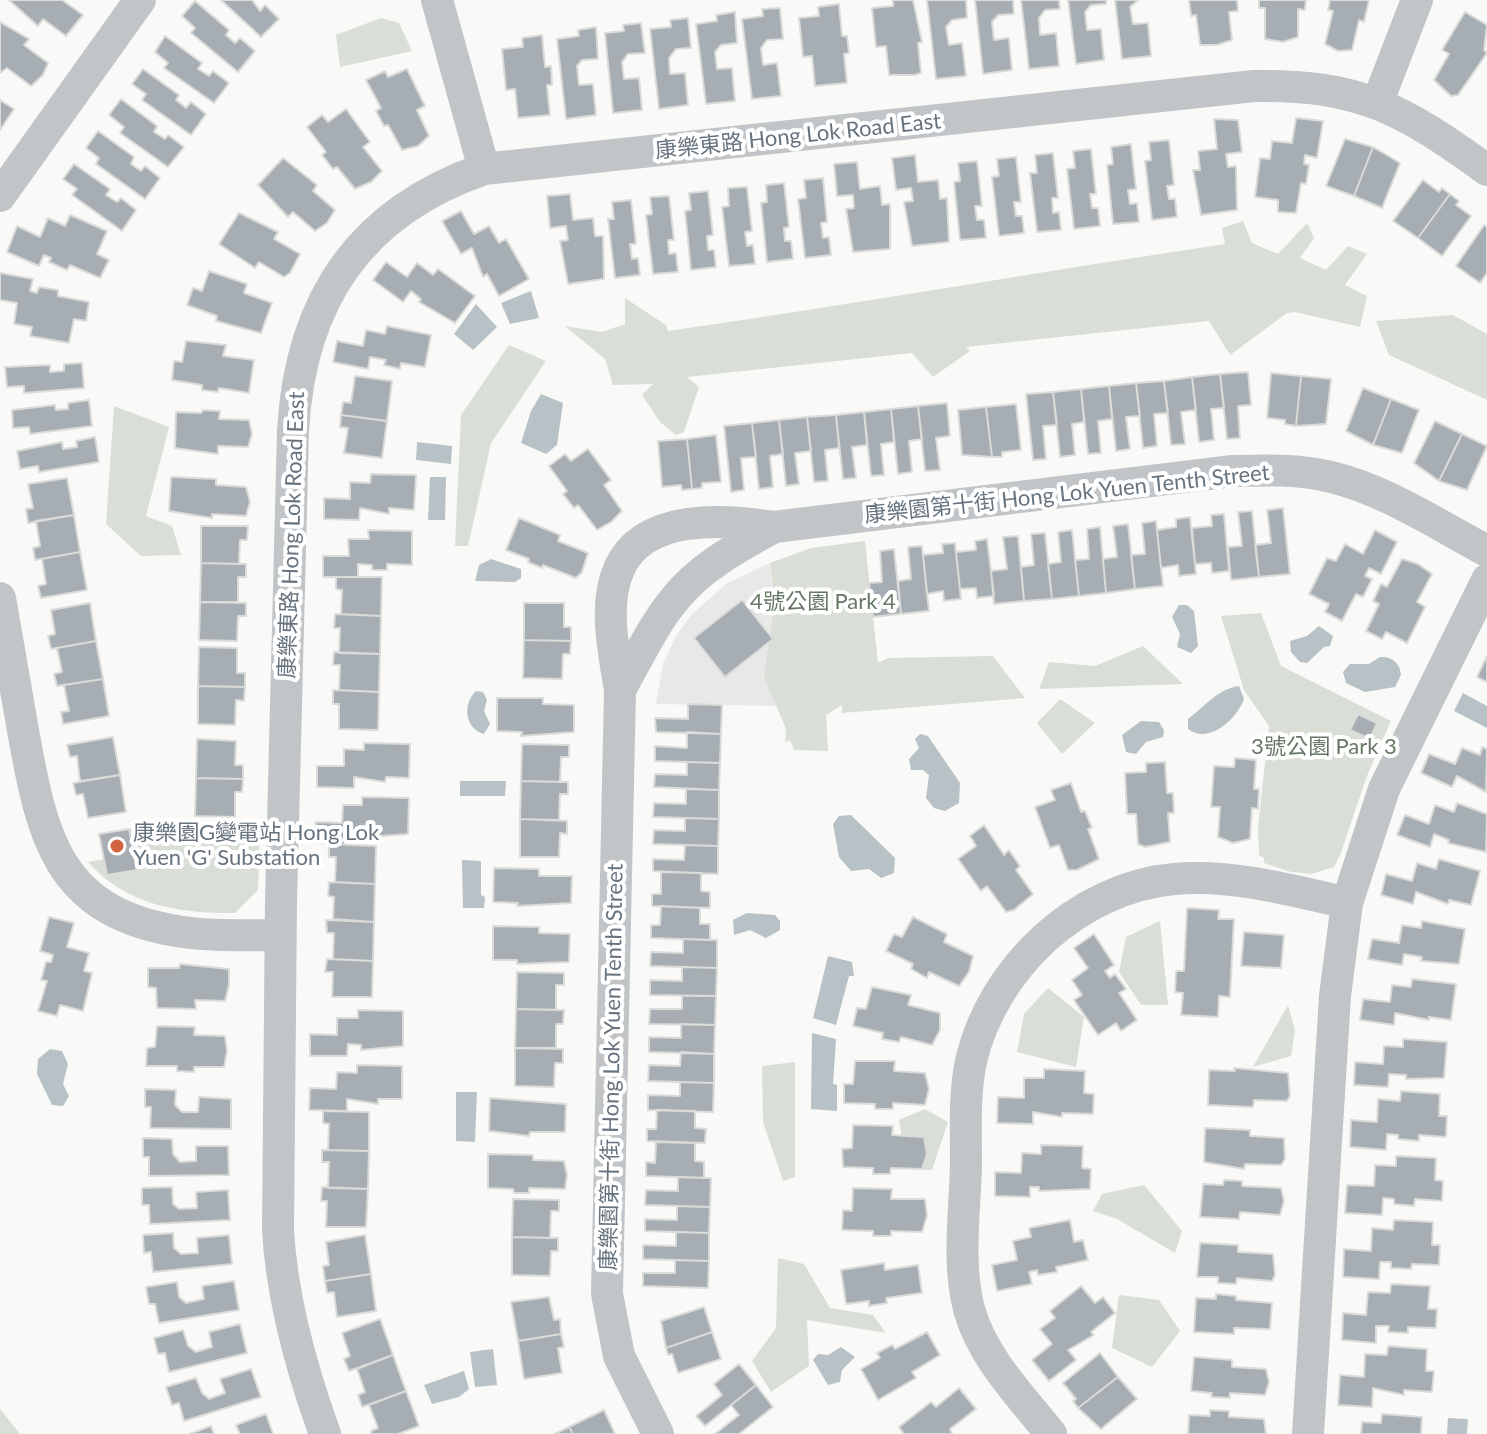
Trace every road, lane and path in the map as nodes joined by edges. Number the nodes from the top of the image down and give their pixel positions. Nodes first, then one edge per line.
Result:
1 (140, 0) edge
2 (437, 0) edge
3 (1417, 0) edge
4 (1378, 101) junction
5 (484, 169) junction
6 (1487, 170) edge
7 (0, 196) edge
8 (774, 527) junction
9 (1487, 551) edge
10 (1487, 580) edge
11 (0, 598) edge
12 (620, 690) junction
13 (1347, 903) junction
14 (280, 935) junction
15 (325, 1434) edge
16 (658, 1434) edge
17 (1051, 1434) edge
18 (1308, 1434) edge

1 - 7 street
2 - 5 street
3 - 4 street
4 - 5 street, 康樂東路 Hong Lok Road East
4 - 6 street, 康樂東路 Hong Lok Road East
5 - 14 street, 康樂東路 Hong Lok Road East
8 - 9 street, 康樂園第十街 Hong Lok Yuen Tenth Street
8 - 12 street, 康樂園第十街 Hong Lok Yuen Tenth Street
8 - 12 street, 康樂園第十街 Hong Lok Yuen Tenth Street
10 - 13 street
11 - 14 street
12 - 16 street, 康樂園第十街 Hong Lok Yuen Tenth Street
13 - 17 street
13 - 18 street
14 - 15 street, 康樂東路 Hong Lok Road East

